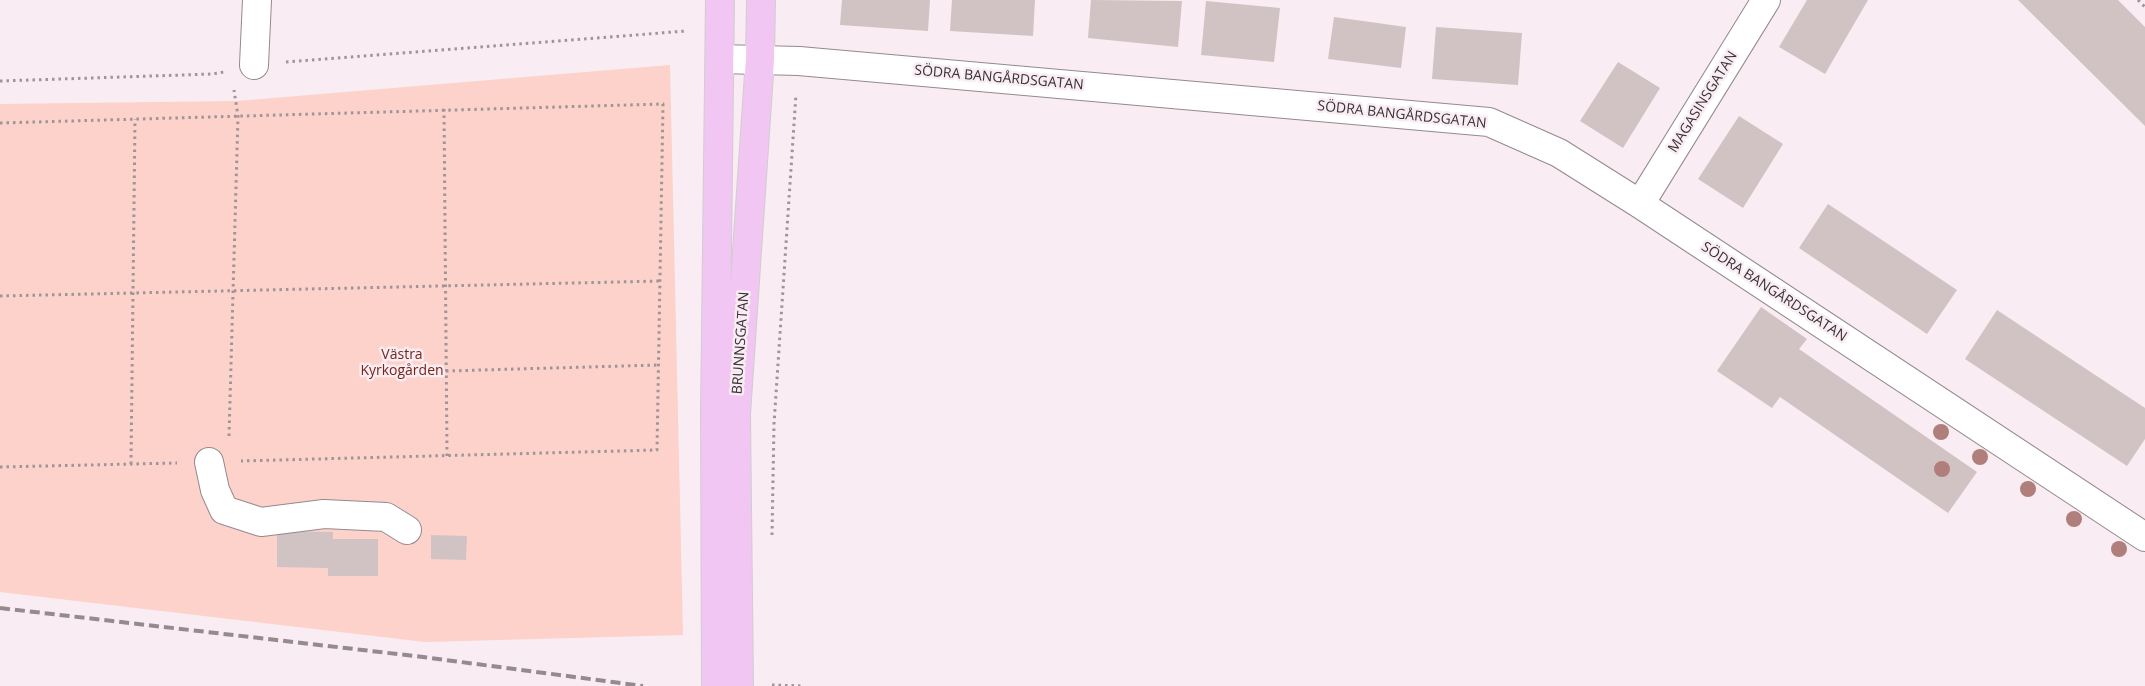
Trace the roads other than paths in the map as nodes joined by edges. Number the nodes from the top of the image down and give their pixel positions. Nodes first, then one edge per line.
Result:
1 (257, 0) edge
2 (720, 0) edge
3 (760, 0) edge
4 (1766, 0) edge
5 (720, 59) junction
6 (760, 59) junction
7 (242, 68) road end
8 (1640, 204) junction
9 (219, 462) road end
10 (407, 530) dead end
11 (2145, 537) edge
12 (716, 686) edge
13 (739, 686) edge

1 - 7 street
2 - 5 main road, BRUNNSGATAN
3 - 6 main road, BRUNNSGATAN
4 - 8 street, MAGASINSGATAN
5 - 6 street, SÖDRA BANGÅRDSGATAN
5 - 12 main road, BRUNNSGATAN
6 - 8 street, SÖDRA BANGÅRDSGATAN
6 - 13 main road, BRUNNSGATAN
8 - 11 street, SÖDRA BANGÅRDSGATAN
9 - 10 street

